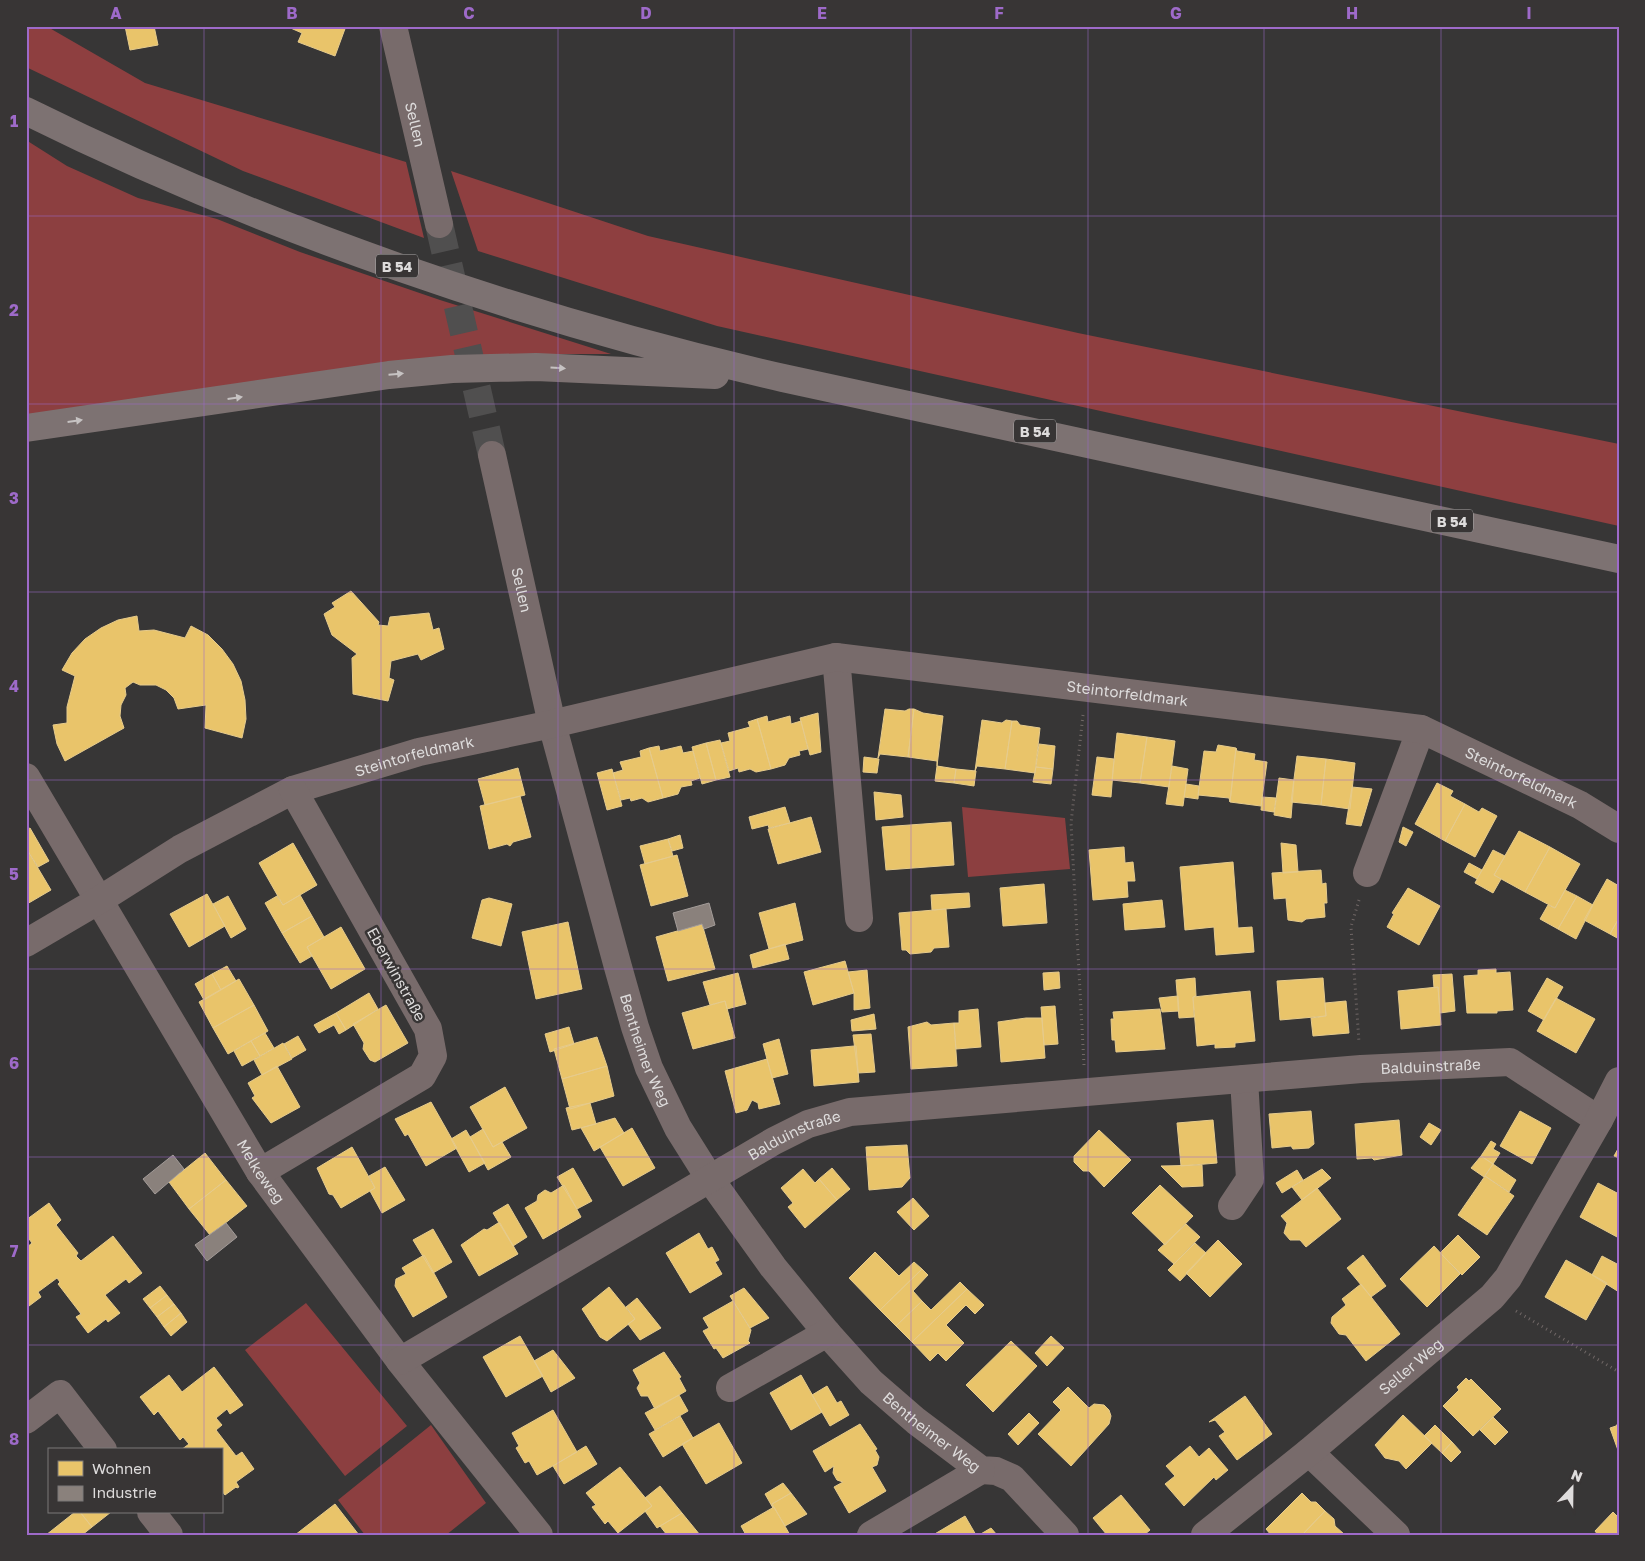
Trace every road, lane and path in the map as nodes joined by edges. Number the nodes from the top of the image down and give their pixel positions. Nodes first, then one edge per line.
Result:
1 (393, 26) edge
2 (26, 112) edge
3 (439, 224) tunnel mouth
4 (784, 378) junction
5 (26, 428) edge
6 (492, 455) tunnel mouth
7 (1619, 559) edge
8 (836, 657) junction
9 (1086, 687) junction
10 (552, 724) junction
11 (1421, 729) junction
12 (26, 777) edge
13 (294, 790) junction
14 (1619, 829) edge
15 (1367, 873) joint
16 (101, 899) junction
17 (859, 918) dead end
18 (26, 943) edge
19 (1361, 1069) junction
20 (1244, 1079) junction
21 (1619, 1081) edge
22 (1086, 1093) junction
23 (1599, 1120) junction
24 (260, 1172) junction
25 (710, 1179) junction
26 (1232, 1206) dead end
27 (1500, 1287) junction
28 (827, 1333) junction
29 (400, 1361) junction
30 (1619, 1372) edge
31 (730, 1388) dead end
32 (26, 1420) edge
33 (101, 1448) edge
34 (1309, 1452) junction
35 (981, 1470) junction
36 (152, 1514) edge
37 (168, 1535) edge
38 (538, 1535) edge
39 (871, 1535) edge
40 (1065, 1535) edge
41 (1205, 1535) edge
42 (1396, 1535) edge

1 - 3 street, Sellen
2 - 4 highway, B 54
5 -> 4 highway
4 - 7 highway, B 54
6 - 10 street, Sellen
8 - 9 street, Steintorfeldmark
8 - 10 street, Steintorfeldmark
8 - 17 street
9 - 11 street, Steintorfeldmark
9 - 22 path
10 - 13 street, Steintorfeldmark
10 - 25 street, Bentheimer Weg
11 - 14 street, Steintorfeldmark
11 - 15 street
12 - 16 street, Melkeweg
13 - 16 street, Steintorfeldmark
13 - 24 street, Eberwinstraße
15 - 19 path
16 - 18 street, Steintorfeldmark
16 - 24 street, Melkeweg
19 - 20 street, Balduinstraße
19 - 23 street, Balduinstraße
20 - 22 street, Balduinstraße
20 - 26 street
21 - 23 street
22 - 25 street, Balduinstraße
23 - 27 street
24 - 29 street, Melkeweg
25 - 28 street, Bentheimer Weg
25 - 29 street, Balduinstraße
27 - 30 path
27 - 34 street, Seller Weg
28 - 31 street
28 - 35 street, Bentheimer Weg
29 - 38 street, Melkeweg
32 - 33 street
34 - 41 street, Seller Weg
34 - 42 street
35 - 39 street
35 - 40 street, Bentheimer Weg
36 - 37 street

